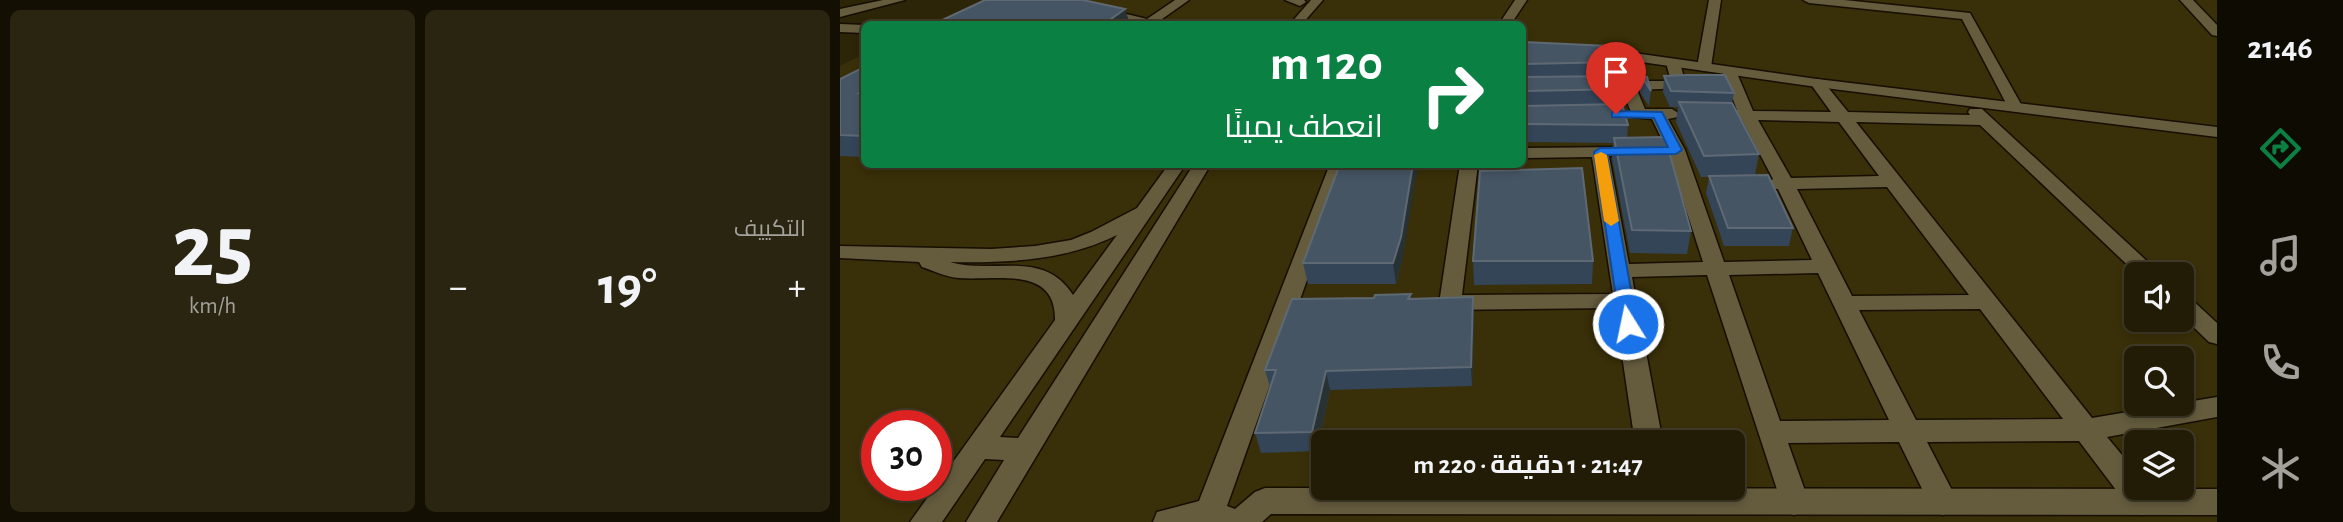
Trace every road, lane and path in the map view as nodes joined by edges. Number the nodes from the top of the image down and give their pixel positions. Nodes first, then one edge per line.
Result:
1 (899, 0) edge
2 (1054, 0) edge
3 (1183, 0) edge
4 (1317, 0) edge
5 (1521, 0) edge
6 (1715, 0) edge
7 (1809, 0) edge
8 (2186, 0) edge
9 (1298, 1) edge
10 (840, 13) edge
11 (1141, 21) edge
12 (1152, 21) edge
13 (1283, 21) edge
14 (1299, 21) edge
15 (1507, 21) edge
16 (840, 28) edge
17 (861, 29) edge
18 (2217, 32) edge
19 (1563, 54) edge
20 (1615, 56) junction
21 (1673, 63) junction
22 (1704, 67) junction
23 (1729, 71) junction
24 (1817, 83) junction
25 (1601, 86) edge
26 (1628, 86) junction
27 (1964, 100) junction
28 (2014, 106) junction
29 (1641, 114) junction
30 (1684, 114) edge
31 (1722, 115) edge
32 (1747, 115) junction
33 (1841, 117) junction
34 (1985, 120) junction
35 (2217, 132) edge
36 (1676, 150) junction
37 (1625, 151) edge
38 (1651, 151) edge
39 (1600, 152) junction
40 (1526, 153) edge
41 (1175, 168) edge
42 (1200, 168) edge
43 (1337, 168) edge
44 (1470, 168) edge
45 (1892, 181) junction
46 (1757, 184) edge
47 (1785, 184) junction
48 (1150, 204) junction
49 (840, 252) edge
50 (914, 256) junction
51 (2137, 262) edge
52 (1825, 266) junction
53 (1715, 269) junction
54 (1619, 271) junction
55 (1624, 301) junction
56 (1988, 302) junction
57 (1423, 303) edge
58 (1450, 303) junction
59 (1844, 303) junction
60 (1286, 305) junction
61 (1314, 305) edge
62 (2194, 314) edge
63 (1067, 322) junction
64 (2217, 336) edge
65 (2217, 407) edge
66 (1647, 430) edge
67 (2084, 430) junction
68 (1908, 431) junction
69 (1770, 432) junction
70 (978, 448) junction
71 (1024, 449) junction
72 (1745, 499) edge
73 (1330, 500) edge
74 (1794, 502) junction
75 (1943, 502) junction
76 (2142, 502) junction
77 (2217, 502) edge
78 (1220, 518) edge
79 (925, 522) edge
80 (981, 522) edge
81 (1168, 522) edge
82 (1241, 522) edge

1 - 10 street
2 - 11 street
3 - 12 street
4 - 14 street
5 - 15 street
6 - 22 street
7 - 28 street
8 - 18 street
9 - 13 street
16 - 17 street
19 - 20 street
20 - 21 street
20 - 26 street
21 - 22 street
21 - 26 street
22 - 23 street
23 - 24 street
23 - 32 street
24 - 27 street
24 - 33 street
25 - 26 street
26 - 29 street
27 - 28 street
27 - 34 street
28 - 35 street
29 - 30 street
29 - 36 street
31 - 32 street
32 - 33 street
32 - 47 street
33 - 34 street
33 - 45 street
34 - 51 street
36 - 38 street
36 - 53 street
37 - 39 street
39 - 40 street
39 - 54 street
41 - 48 street
42 - 71 street
43 - 60 street
44 - 58 street
45 - 47 street
45 - 56 street
46 - 47 street
47 - 52 street
48 - 50 street
48 - 63 street
49 - 50 street
50 - 63 street
52 - 53 street
52 - 59 street
53 - 54 street
53 - 69 street
54 - 55 street
55 - 58 street
55 - 66 street
56 - 59 street
56 - 67 street
57 - 58 street
59 - 68 street
60 - 61 street
60 - 78 street
62 - 64 street
63 - 70 street
65 - 67 street
67 - 68 street
67 - 76 street
68 - 69 street
68 - 75 street
69 - 74 street
70 - 71 street
70 - 79 street
71 - 80 street
72 - 74 street
73 - 82 street
74 - 75 street
75 - 76 street
76 - 77 street
78 - 81 street

